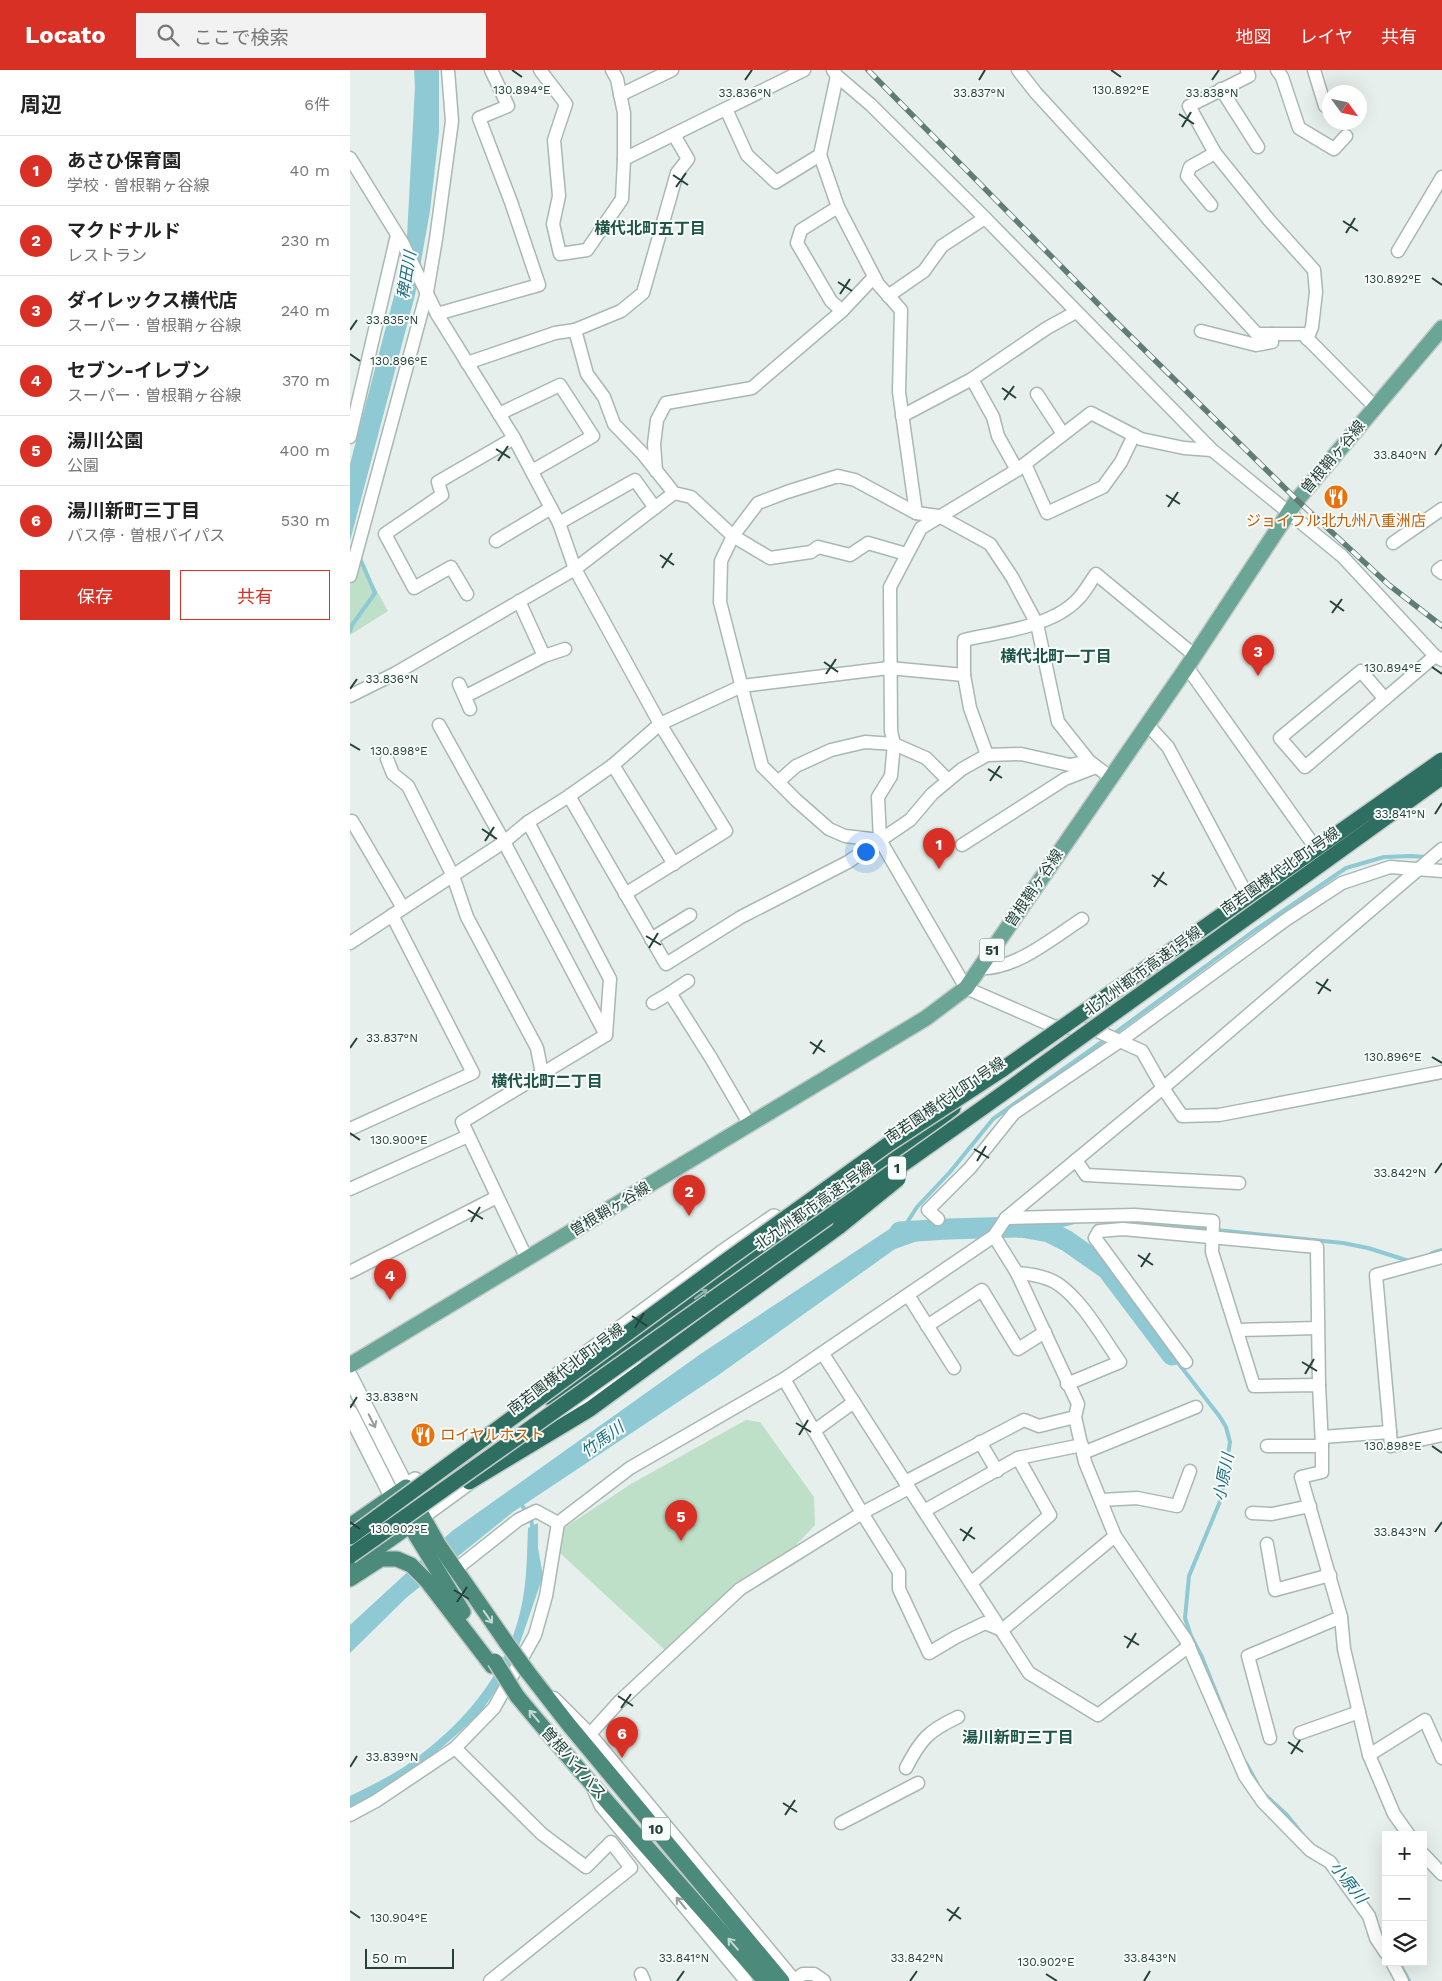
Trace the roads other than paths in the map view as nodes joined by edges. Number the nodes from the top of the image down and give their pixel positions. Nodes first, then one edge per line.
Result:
1 (448, 70) edge
2 (491, 70) edge
3 (540, 70) edge
4 (612, 70) edge
5 (672, 70) edge
6 (804, 70) edge
7 (1018, 70) edge
8 (1247, 70) edge
9 (1277, 70) edge
10 (1314, 70) edge
11 (835, 73) edge
12 (1221, 90) junction
13 (620, 95) junction
14 (1322, 96) edge
15 (726, 109) junction
16 (674, 135) junction
17 (1346, 136) dead end
18 (1258, 147) dead end
19 (1215, 154) junction
20 (820, 155) junction
21 (350, 158) edge
22 (624, 159) junction
23 (1442, 177) edge
24 (1211, 205) dead end
25 (838, 207) junction
26 (984, 218) junction
27 (400, 240) junction
28 (1398, 251) dead end
29 (874, 277) junction
30 (425, 289) junction
31 (888, 296) junction
32 (842, 311) junction
33 (1076, 312) junction
34 (437, 314) junction
35 (1442, 328) edge
36 (575, 330) junction
37 (1201, 330) dead end
38 (1272, 334) junction
39 (1307, 339) junction
40 (467, 363) junction
41 (972, 379) junction
42 (1037, 394) dead end
43 (1375, 407) junction
44 (500, 414) junction
45 (902, 416) junction
46 (1063, 434) junction
47 (1134, 435) junction
48 (350, 437) edge
49 (514, 438) junction
50 (1212, 450) junction
51 (1021, 467) junction
52 (532, 471) junction
53 (656, 471) junction
54 (674, 493) junction
55 (551, 508) junction
56 (655, 508) junction
57 (1441, 512) edge
58 (916, 513) junction
59 (1289, 514) junction
60 (939, 516) junction
61 (559, 522) junction
62 (733, 536) junction
63 (496, 541) dead end
64 (1393, 543) dead end
65 (906, 554) junction
66 (1442, 567) edge
67 (575, 568) junction
68 (1442, 573) edge
69 (350, 576) edge
70 (467, 594) dead end
71 (519, 601) junction
72 (1037, 624) junction
73 (565, 649) dead end
74 (544, 656) junction
75 (1438, 658) edge
76 (1190, 661) junction
77 (889, 668) junction
78 (964, 675) junction
79 (459, 684) dead end
80 (742, 686) junction
81 (350, 696) edge
82 (466, 696) junction
83 (1385, 698) junction
84 (470, 709) dead end
85 (660, 724) junction
86 (1147, 724) junction
87 (439, 725) dead end
88 (894, 744) junction
89 (987, 755) junction
90 (1442, 756) edge
91 (387, 759) dead end
92 (1442, 760) edge
93 (1093, 764) junction
94 (613, 765) junction
95 (1110, 777) junction
96 (1442, 777) edge
97 (948, 780) junction
98 (778, 782) junction
99 (1442, 785) edge
100 (569, 796) junction
101 (352, 821) dead end
102 (528, 822) junction
103 (880, 840) junction
104 (504, 842) junction
105 (962, 845) dead end
106 (1315, 847) junction
107 (1442, 849) edge
108 (674, 864) junction
109 (1418, 870) junction
110 (1442, 871) edge
111 (452, 876) junction
112 (625, 894) junction
113 (1248, 895) junction
114 (403, 908) junction
115 (392, 915) junction
116 (690, 915) dead end
117 (1082, 918) dead end
118 (351, 938) edge
119 (651, 939) junction
120 (979, 968) junction
121 (688, 981) dead end
122 (966, 988) junction
123 (670, 993) junction
124 (653, 1003) dead end
125 (1053, 1026) junction
126 (1095, 1030) junction
127 (606, 1035) junction
128 (1120, 1041) junction
129 (1000, 1071) junction
130 (1442, 1072) edge
131 (542, 1074) junction
132 (1163, 1088) junction
133 (988, 1104) junction
134 (750, 1125) junction
135 (350, 1129) edge
136 (468, 1136) junction
137 (1076, 1160) junction
138 (1239, 1183) dead end
139 (350, 1189) edge
140 (497, 1197) junction
141 (1135, 1215) junction
142 (1006, 1218) junction
143 (938, 1219) dead end
144 (1133, 1230) junction
145 (994, 1236) junction
146 (1213, 1238) junction
147 (1442, 1257) edge
148 (527, 1259) junction
149 (350, 1272) edge
150 (1017, 1273) junction
151 (908, 1295) junction
152 (927, 1326) junction
153 (1317, 1328) junction
154 (1237, 1330) junction
155 (1045, 1332) junction
156 (823, 1354) junction
157 (1186, 1362) dead end
158 (350, 1365) edge
159 (954, 1368) dead end
160 (350, 1377) edge
161 (784, 1380) junction
162 (1067, 1384) junction
163 (1319, 1385) junction
164 (854, 1402) junction
165 (1196, 1407) dead end
166 (350, 1413) edge
167 (1075, 1417) junction
168 (483, 1431) junction
169 (814, 1431) junction
170 (1390, 1432) junction
171 (1442, 1435) edge
172 (980, 1442) junction
173 (1322, 1442) junction
174 (1267, 1446) dead end
175 (1082, 1449) junction
176 (1018, 1458) junction
177 (996, 1471) junction
178 (1190, 1471) dead end
179 (380, 1472) junction
180 (468, 1482) junction
181 (907, 1485) junction
182 (406, 1487) junction
183 (392, 1496) junction
184 (1101, 1500) junction
185 (1310, 1506) junction
186 (924, 1511) junction
187 (1252, 1513) dead end
188 (368, 1514) junction
189 (862, 1514) junction
190 (412, 1519) junction
191 (558, 1523) junction
192 (350, 1526) edge
193 (1115, 1536) junction
194 (350, 1537) edge
195 (432, 1544) junction
196 (1267, 1544) dead end
197 (350, 1548) edge
198 (350, 1556) edge
199 (452, 1566) junction
200 (350, 1568) edge
201 (1330, 1575) junction
202 (432, 1576) junction
203 (350, 1579) edge
204 (971, 1583) junction
205 (1341, 1617) junction
206 (1002, 1630) junction
207 (1189, 1646) junction
208 (529, 1674) junction
209 (1359, 1712) junction
210 (958, 1717) dead end
211 (1300, 1733) dead end
212 (590, 1734) junction
213 (1270, 1738) dead end
214 (455, 1748) junction
215 (1369, 1755) junction
216 (1442, 1758) edge
217 (906, 1768) dead end
218 (590, 1782) junction
219 (918, 1783) dead end
220 (350, 1814) edge
221 (841, 1823) dead end
222 (1406, 1831) edge
223 (1427, 1858) edge
224 (1442, 1874) edge
225 (1382, 1947) edge
226 (1394, 1966) edge
227 (490, 1981) edge
228 (746, 1981) edge
229 (765, 1981) edge
230 (791, 1981) edge
231 (824, 1981) edge
232 (1402, 1981) edge

1 - 30 street
2 - 34 street
3 - 22 street
4 - 13 street
5 - 13 street
6 - 15 street
7 - 38 street
8 - 12 street
9 - 17 street
10 - 14 street
11 - 20 street
11 - 26 street
12 - 18 street
12 - 19 street
13 - 22 street
15 - 16 street
15 - 20 street
16 - 22 street
16 - 36 street
19 - 24 street
19 - 39 street
20 - 25 street
21 - 27 street
23 - 28 street
25 - 29 street
25 - 32 street
26 - 31 street
26 - 33 street
27 - 30 street
27 - 48 street
29 - 31 street
29 - 32 street
30 - 34 street
30 - 69 street
31 - 45 street
32 - 53 street
33 - 41 street
33 - 50 street
34 - 40 street
35 - 43 main road, 曽根鞘ヶ谷線 / 51
36 - 40 street
36 - 53 street
37 - 38 street
38 - 39 street
39 - 43 street
40 - 44 street
41 - 45 street
41 - 51 street
42 - 46 street
43 - 59 main road, 曽根鞘ヶ谷線 / 51
44 - 49 street
44 - 52 street
45 - 58 street
46 - 47 street
46 - 51 street
47 - 50 street
47 - 51 street
49 - 52 street
49 - 70 street
50 - 59 street
51 - 60 street
52 - 55 street
53 - 54 street
54 - 56 street
54 - 62 street
55 - 61 street
55 - 63 street
56 - 61 street
56 - 67 street
57 - 64 street
58 - 60 street
58 - 62 street
59 - 75 street
59 - 76 main road, 曽根鞘ヶ谷線 / 51
60 - 65 street
60 - 72 street
61 - 67 street
62 - 65 street
62 - 80 street
65 - 77 street
66 - 68 street
67 - 71 street
67 - 85 street
71 - 74 street
71 - 81 street
72 - 76 street
72 - 78 street
72 - 93 street
73 - 74 street
74 - 82 street
75 - 83 street
76 - 86 main road, 曽根鞘ヶ谷線 / 51
76 - 106 street
77 - 78 street
77 - 80 street
77 - 88 street
78 - 89 street
79 - 82 street
80 - 85 street
80 - 98 street
82 - 84 street
83 - 83 street
85 - 94 street
85 - 108 street
86 - 95 main road, 曽根鞘ヶ谷線 / 51
86 - 113 street
87 - 104 street
88 - 97 street
88 - 98 street
88 - 103 street
89 - 93 street
89 - 97 street
90 - 106 street, 南若園横代北町1号線
91 - 111 street
92 - 129 highway, 北九州都市高速1号線 / 1, bridge
93 - 95 street
93 - 105 street
94 - 100 street
94 - 108 street
95 - 120 main road, 曽根鞘ヶ谷線 / 51
96 - 133 highway, 北九州都市高速1号線 / 1, bridge
97 - 103 street
98 - 103 street
99 - 126 street, 南若園横代北町1号線
100 - 102 street
100 - 112 street
101 - 114 street
102 - 104 street
102 - 127 street
103 - 119 street
103 - 122 street
104 - 111 street
104 - 127 street
106 - 113 street, 南若園横代北町1号線
107 - 109 street
108 - 112 street
109 - 110 street
109 - 128 street
109 - 132 street
111 - 114 street
111 - 131 street
112 - 119 street
113 - 125 street, 南若園横代北町1号線
114 - 115 street
115 - 118 street
115 - 135 street
116 - 119 street
117 - 120 street
120 - 122 main road, 曽根鞘ヶ谷線 / 51
121 - 123 street
122 - 125 street
122 - 134 main road, 曽根鞘ヶ谷線 / 51
123 - 124 street
123 - 134 street
125 - 126 street
125 - 168 street, 南若園横代北町1号線
126 - 128 street
126 - 180 street, 南若園横代北町1号線
127 - 131 street
128 - 132 street
128 - 143 street
168 -> 129 highway, bridge
129 - 194 highway, 北九州都市高速1号線 / 1, bridge
130 - 132 street
131 - 136 street
132 - 137 street
133 - 180 highway, bridge
133 - 198 highway, 北九州都市高速1号線 / 1, bridge
134 - 148 main road, 曽根鞘ヶ谷線 / 51
136 - 139 street
136 - 140 street
137 - 138 street
137 - 142 street
140 - 148 street
140 - 149 street
141 - 142 street
141 - 144 street
141 - 146 street
142 - 145 street
144 - 146 street
144 - 157 street
145 - 150 street
145 - 151 street
146 - 153 street
146 - 154 street
147 - 170 street
148 - 158 main road, 曽根鞘ヶ谷線 / 51
150 - 155 street
150 - 162 street
151 - 152 street
151 - 156 street
152 - 155 street
152 - 159 street
153 - 154 street
153 - 163 street
154 - 163 street
155 - 162 street
156 - 161 street
156 - 164 street
160 -> 182 street
161 - 169 street
161 - 191 street
162 - 167 street
163 - 173 street
164 - 169 street
164 - 181 street
165 - 175 street
166 - 179 street
167 - 172 street
167 - 175 street
168 - 182 street, 南若園横代北町1号線
169 - 189 street
170 - 171 street
170 - 173 street
172 - 177 street
172 - 181 street
173 - 174 street
173 - 185 street
175 - 176 street
175 - 184 street
176 - 177 street
176 - 204 street
177 - 186 street
178 - 184 street
179 - 183 street
179 - 188 street
180 - 190 street, 南若園横代北町1号線
181 - 186 street
181 - 189 street
182 - 183 highway
182 - 190 highway, 曽根バイパス / 10
183 - 188 highway
183 - 190 highway, 曽根バイパス / 10
184 - 193 street
185 - 187 street
185 - 201 street
186 - 204 street
188 - 192 highway
189 - 206 street
189 - 212 street
190 - 195 highway, 曽根バイパス / 10
190 - 195 highway, 曽根バイパス / 10
190 - 197 highway
190 - 200 highway
191 - 199 street
191 - 214 street
193 - 206 street
193 - 207 street
195 - 199 highway, 曽根バイパス / 10
195 - 202 highway, 曽根バイパス / 10
196 - 201 street
199 -> 208 highway, 曽根バイパス / 10, bridge
201 - 205 street
202 - 203 highway
218 -> 202 highway, 曽根バイパス / 10, bridge
204 - 206 street
205 - 209 street
205 - 213 street
206 - 207 street
207 - 225 street
208 - 212 street
208 - 230 highway, 曽根バイパス / 10
209 - 211 street
209 - 215 street
210 - 217 street
212 - 230 street
214 - 220 street
214 - 227 street
215 - 216 street
215 - 222 street
228 -> 218 street
229 -> 218 highway, 曽根バイパス / 10
219 - 221 street
223 - 224 street
226 - 232 street
230 - 231 street

